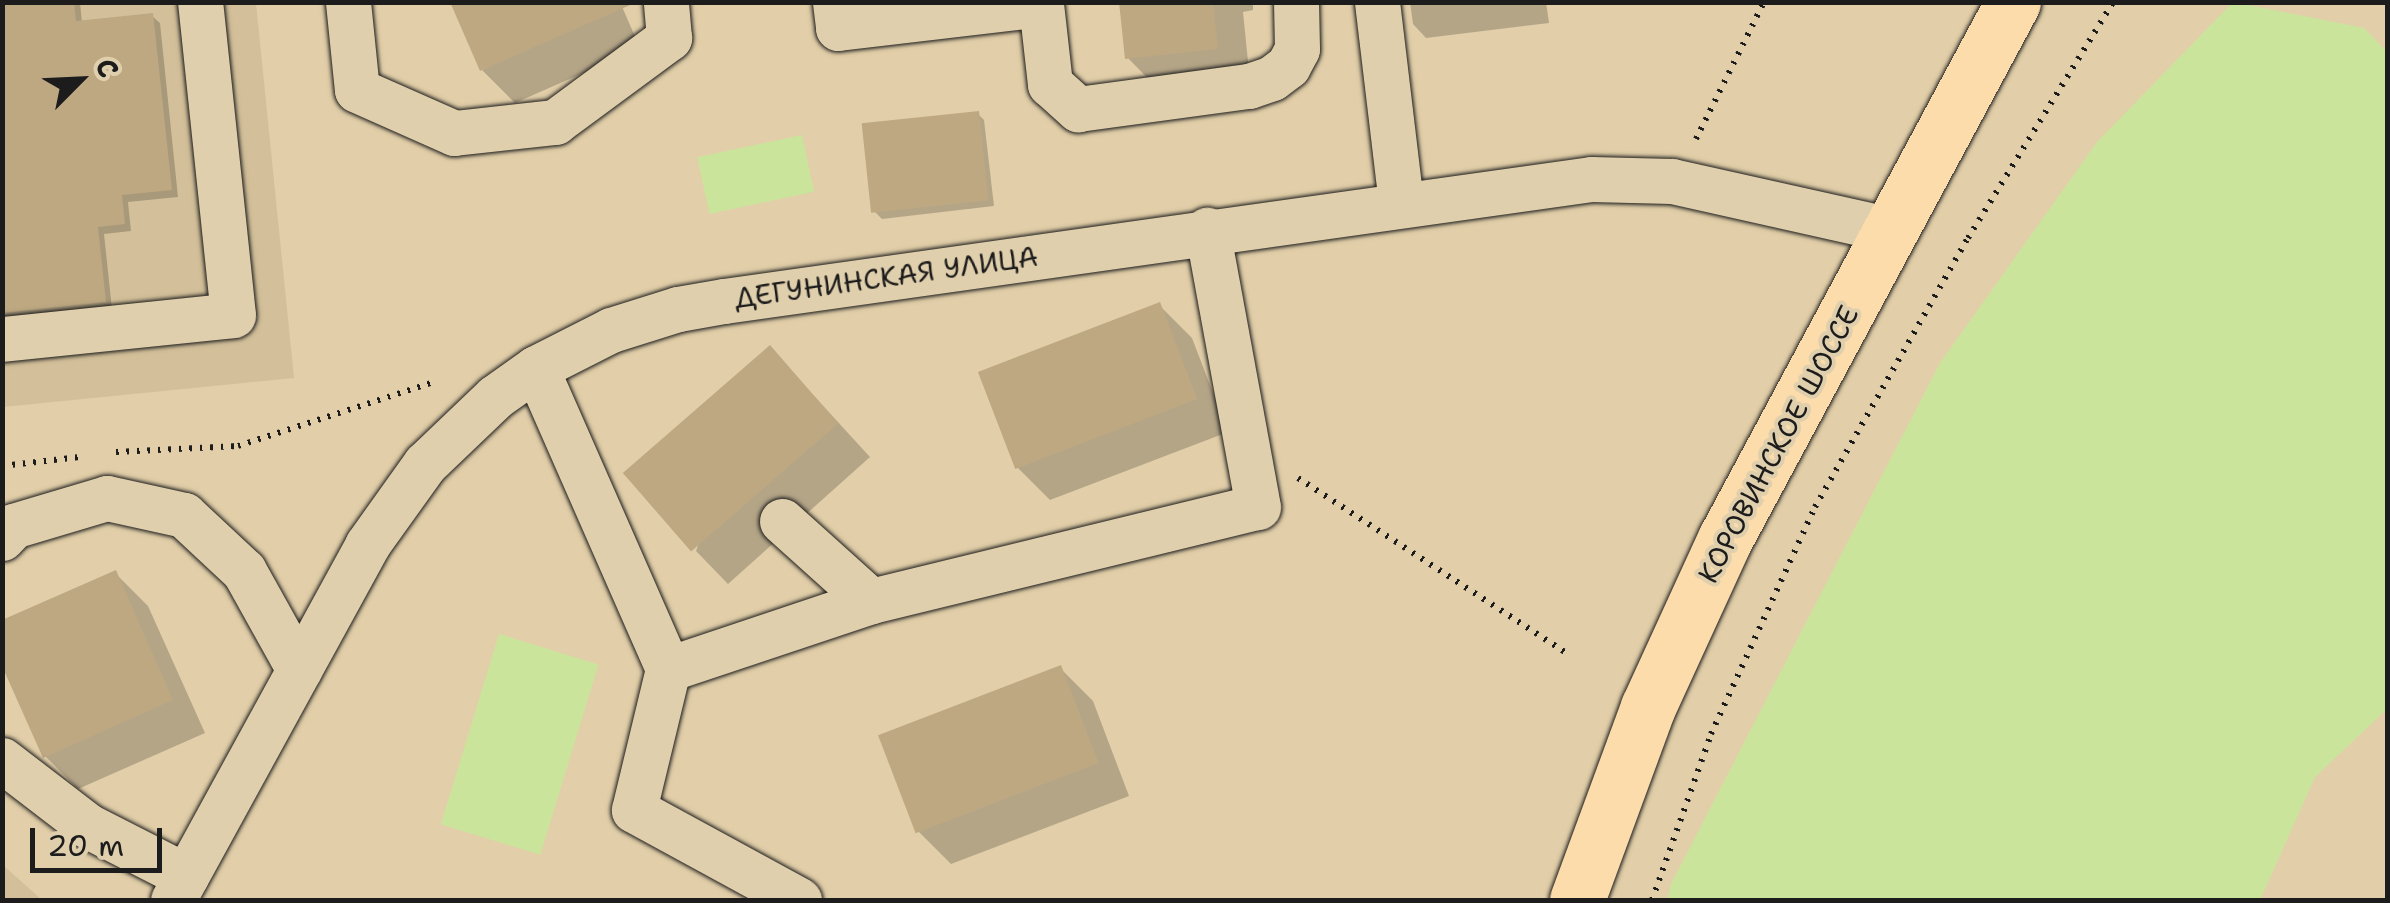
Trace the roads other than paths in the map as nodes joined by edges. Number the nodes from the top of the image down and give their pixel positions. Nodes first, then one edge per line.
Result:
1 (200, 2) edge
2 (348, 2) edge
3 (666, 2) edge
4 (835, 2) edge
5 (1296, 2) edge
6 (1377, 2) edge
7 (2014, 2) edge
8 (1401, 203) junction
9 (1207, 230) junction
10 (1890, 230) junction
11 (2, 340) edge
12 (536, 368) junction
13 (782, 522) dead end
14 (2, 538) edge
15 (871, 601) junction
16 (668, 668) junction
17 (298, 670) junction
18 (2, 760) edge
19 (179, 888) edge
20 (799, 900) edge
21 (1577, 900) edge

1 - 11 street
2 - 3 street
4 - 5 street
6 - 8 street
7 - 10 main road, КОРОВИНСКОЕ ШОССЕ
8 - 9 street, ДЕГУНИНСКАЯ УЛИЦА
8 - 10 street, ДЕГУНИНСКАЯ УЛИЦА
9 - 12 street, ДЕГУНИНСКАЯ УЛИЦА
9 - 15 street
10 - 21 main road, КОРОВИНСКОЕ ШОССЕ
12 - 16 street
12 - 17 street, ДЕГУНИНСКАЯ УЛИЦА
13 - 15 street
14 - 17 street
15 - 16 street
16 - 20 street
17 - 19 street, ДЕГУНИНСКАЯ УЛИЦА
18 - 19 street

